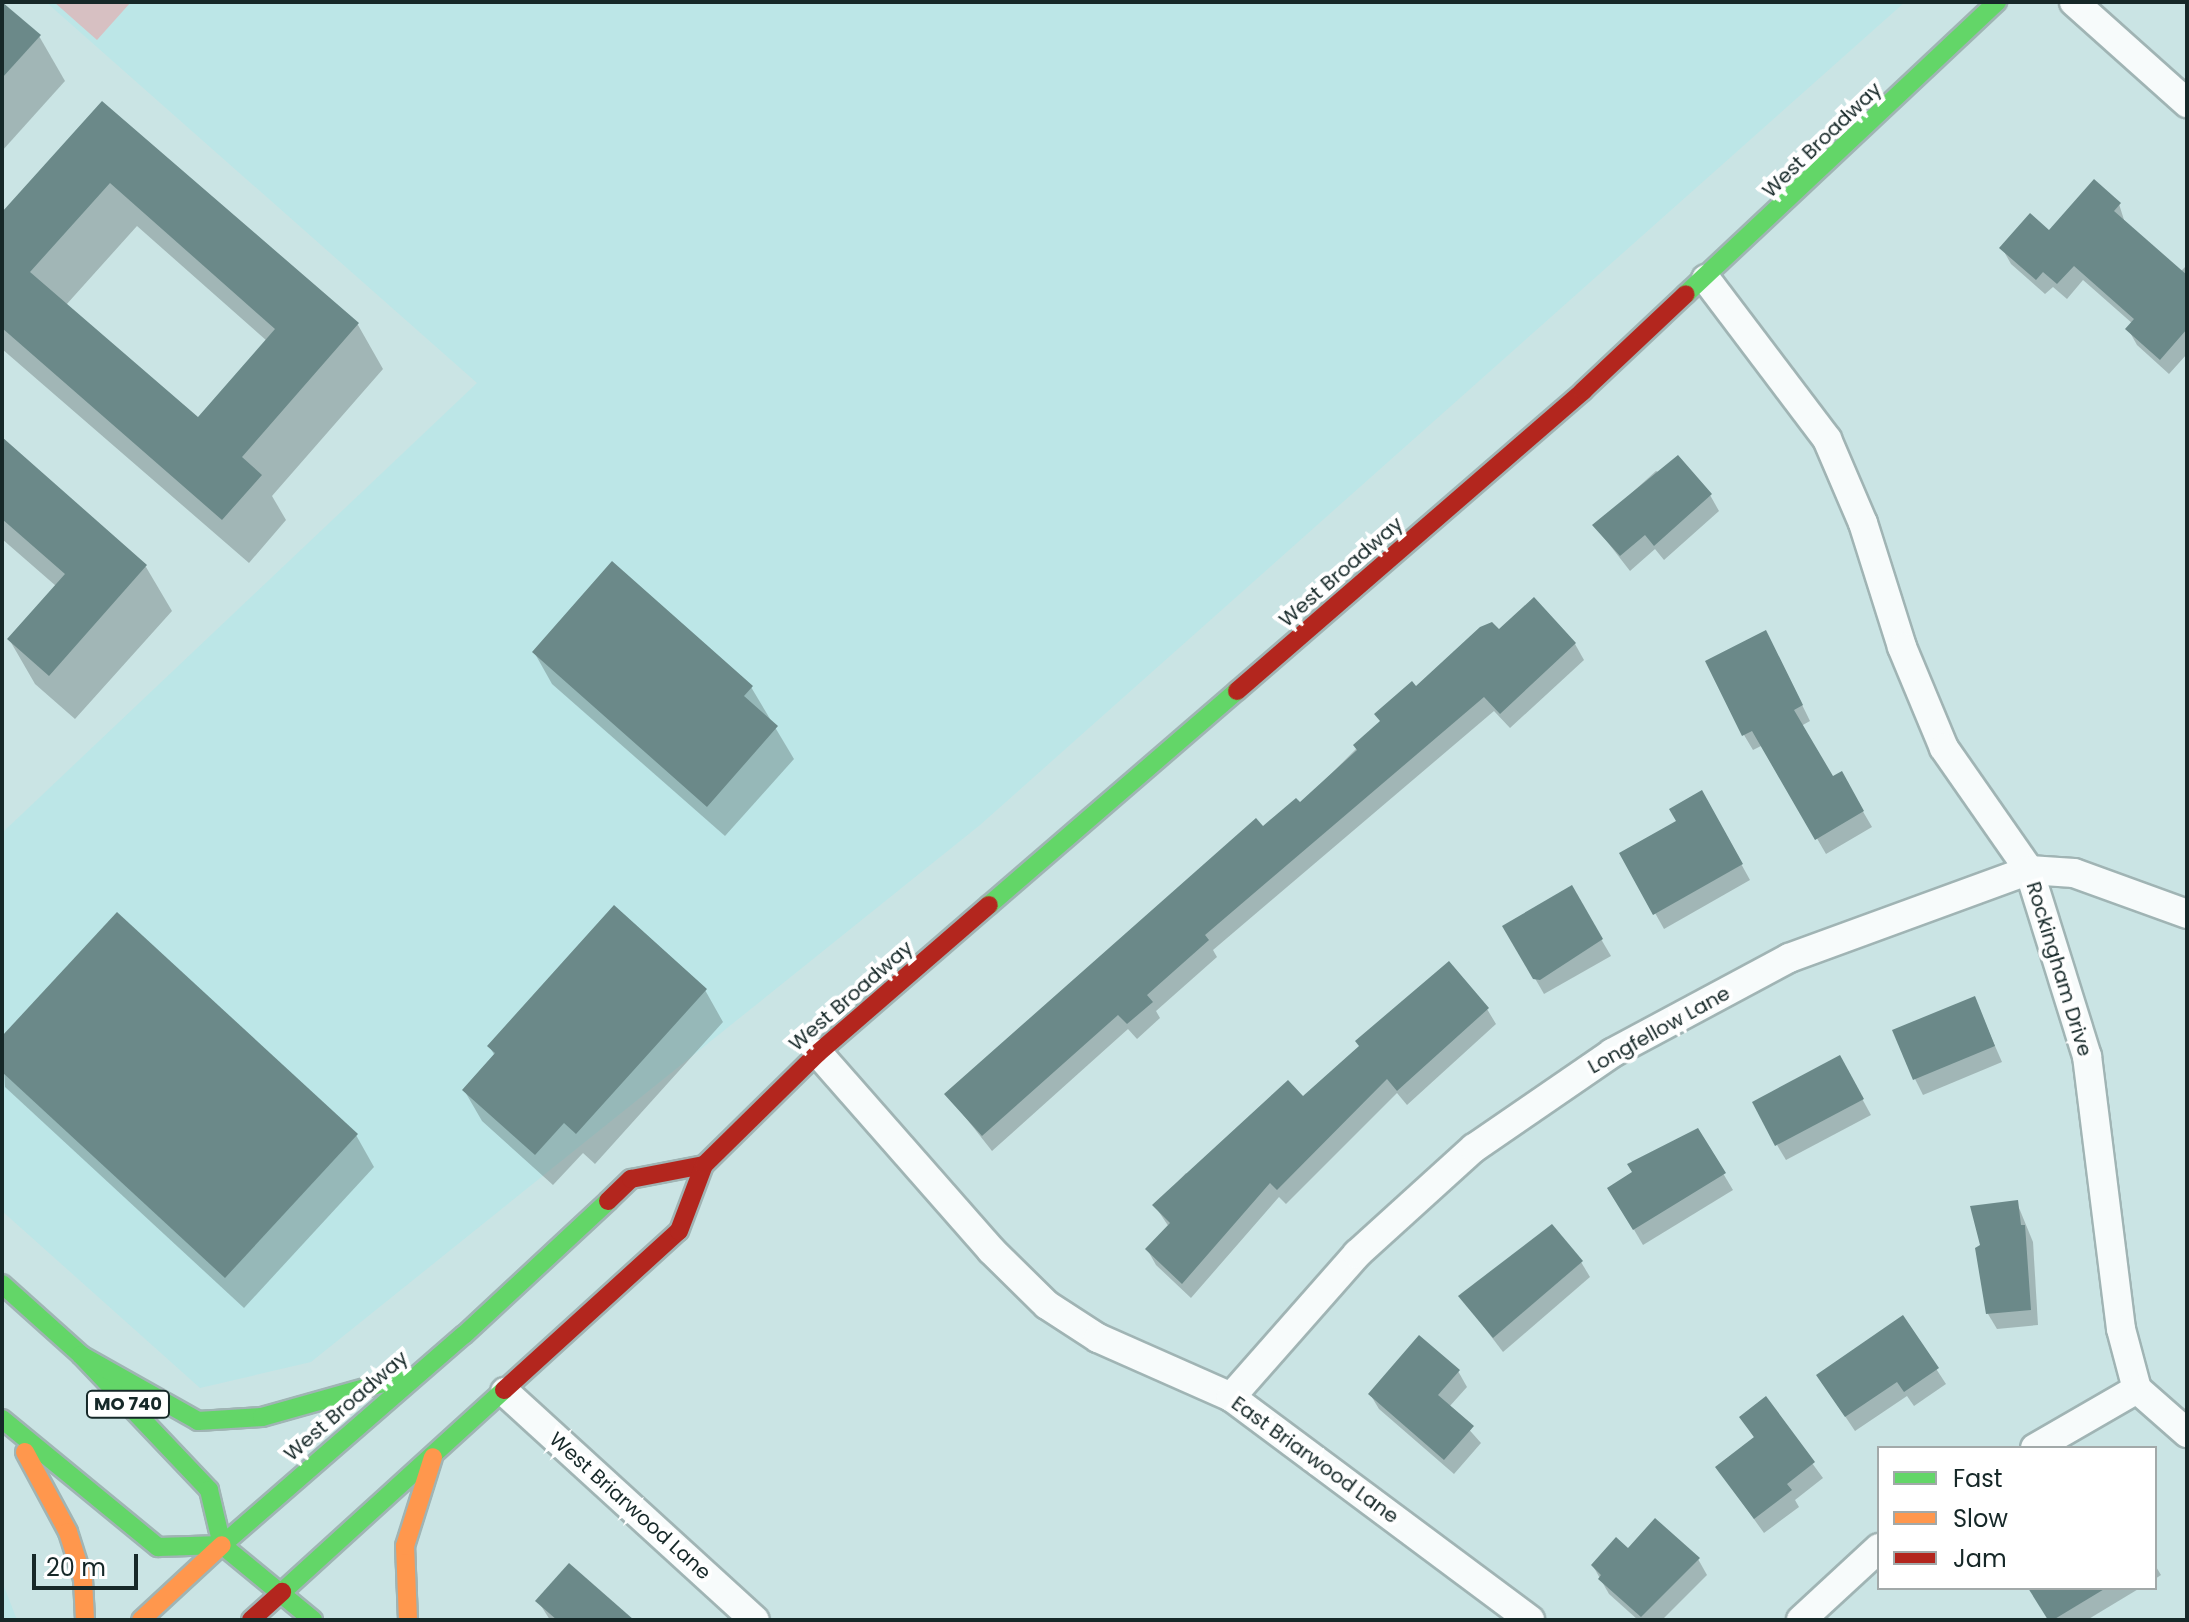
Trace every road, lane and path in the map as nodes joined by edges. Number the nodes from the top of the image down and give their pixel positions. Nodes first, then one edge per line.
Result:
1 (1997, 2) edge
2 (2074, 2) edge
3 (2187, 103) edge
4 (1706, 279) junction
5 (2029, 870) junction
6 (2187, 914) edge
7 (818, 1053) junction
8 (704, 1165) junction
9 (2, 1284) edge
10 (81, 1355) junction
11 (419, 1372) junction
12 (2137, 1389) junction
13 (505, 1392) junction
14 (1231, 1397) junction
15 (3, 1420) edge
16 (2187, 1433) edge
17 (2038, 1446) edge
18 (433, 1457) junction
19 (222, 1545) junction
20 (1877, 1550) edge
21 (282, 1592) junction
22 (85, 1620) edge
23 (141, 1620) edge
24 (251, 1620) edge
25 (313, 1620) edge
26 (408, 1620) edge
27 (755, 1620) edge
28 (1530, 1620) edge
29 (1801, 1620) edge

1 - 4 main road, West Broadway
2 - 3 street
4 - 5 street, Rockingham Drive
4 - 7 main road, West Broadway
5 - 6 street, Longfellow Lane
5 - 12 street, Rockingham Drive
5 - 14 street, Longfellow Lane
7 - 8 main road, West Broadway
7 - 14 street, East Briarwood Lane
8 - 11 main road, West Broadway
8 - 13 main road, West Broadway
9 - 10 main road, MO 740
10 - 11 main road
10 - 19 main road, MO 740
11 - 19 main road, West Broadway
12 - 16 street
12 - 17 street
13 - 18 main road, West Broadway
13 - 27 street, West Briarwood Lane
14 - 28 street, East Briarwood Lane
15 - 19 main road
15 - 22 main road
18 - 21 main road, West Broadway
18 - 26 main road
19 - 21 main road
19 - 23 main road, West Broadway
20 - 29 street
21 - 24 main road, West Broadway
21 - 25 main road

